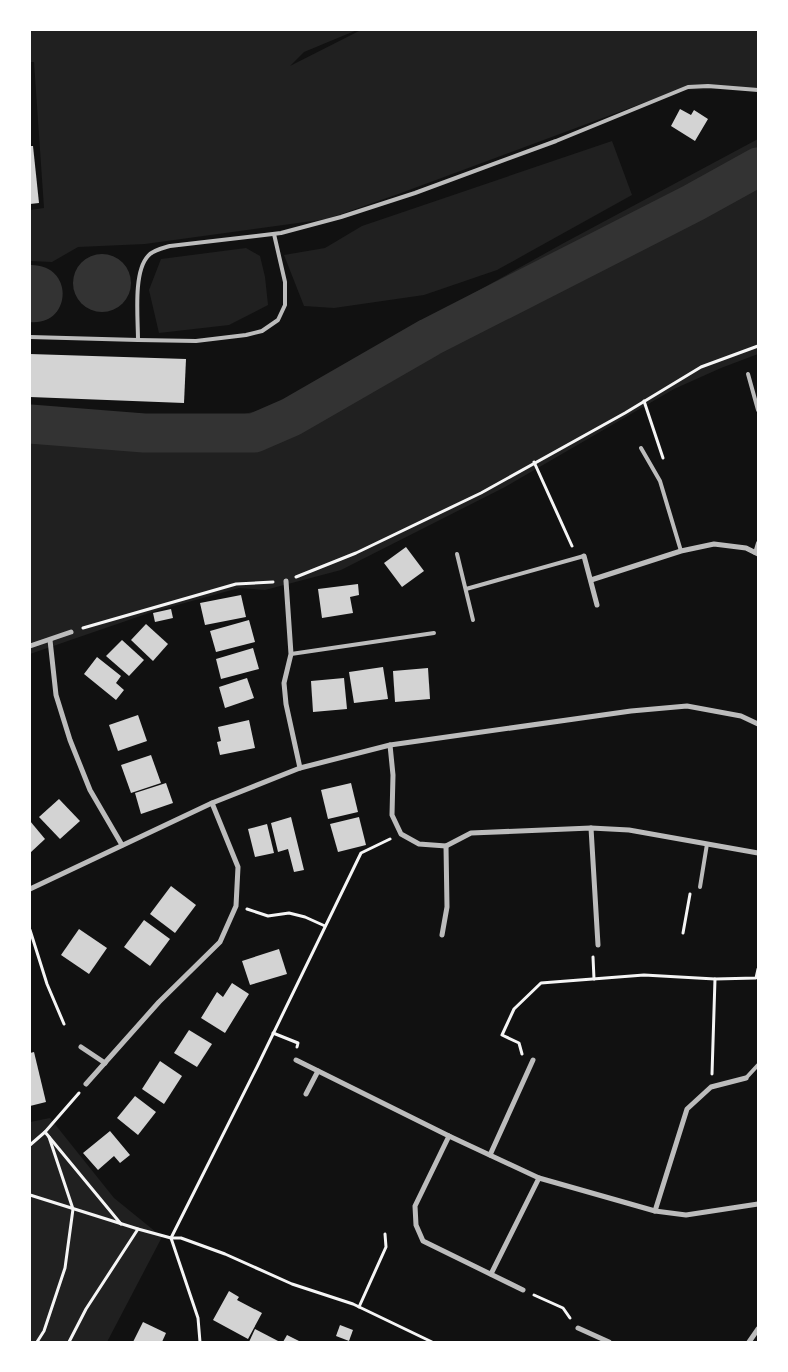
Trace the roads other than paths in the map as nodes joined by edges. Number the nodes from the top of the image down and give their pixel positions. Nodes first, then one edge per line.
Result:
1 (758, 90) edge
2 (274, 234) junction
3 (30, 337) edge
4 (138, 340) junction
5 (748, 374) dead end
6 (758, 410) edge
7 (641, 448) dead end
8 (758, 543) edge
9 (681, 551) junction
10 (457, 554) dead end
11 (757, 554) edge
12 (584, 556) joint
13 (591, 580) junction
14 (286, 581) road end
15 (466, 589) junction
16 (597, 605) dead end
17 (473, 620) dead end
18 (71, 632) road end
19 (434, 633) dead end
20 (50, 640) junction
21 (30, 646) edge
22 (291, 654) junction
23 (758, 724) edge
24 (390, 745) junction
25 (300, 768) junction
26 (212, 803) junction
27 (591, 828) junction
28 (707, 844) junction
29 (122, 845) junction
30 (446, 846) junction
31 (758, 853) edge
32 (700, 887) road end
33 (30, 889) edge
34 (442, 935) dead end
35 (598, 945) road end
36 (81, 1047) dead end
37 (296, 1060) dead end
38 (533, 1060) dead end
39 (105, 1063) junction
40 (758, 1065) edge
41 (318, 1071) junction
42 (746, 1078) joint
43 (86, 1084) road end
44 (306, 1094) dead end
45 (449, 1136) junction
46 (490, 1155) junction
47 (539, 1178) junction
48 (758, 1204) edge
49 (655, 1211) junction
50 (491, 1274) junction
51 (522, 1290) dead end
52 (578, 1328) dead end
53 (758, 1329) edge
54 (609, 1342) edge
55 (750, 1342) edge

1 - 2 lane
2 - 4 lane
2 - 4 lane
3 - 4 lane
5 - 6 lane
7 - 9 lane
8 - 11 lane
9 - 11 street
9 - 13 street
10 - 15 lane
12 - 13 street
12 - 15 lane
13 - 16 street
14 - 22 street
15 - 17 lane
18 - 20 street
19 - 22 lane
20 - 21 street
20 - 29 street
22 - 25 street
23 - 24 street
24 - 25 street
24 - 30 street
25 - 26 street
26 - 29 street
26 - 39 street
27 - 28 street
27 - 30 street
27 - 35 street
28 - 31 street
28 - 32 lane
29 - 33 street
30 - 34 street
36 - 39 street
37 - 41 street
38 - 46 street
39 - 43 street
40 - 42 lane
41 - 44 street
41 - 45 street
42 - 49 street
45 - 46 street
45 - 50 street
46 - 47 street
47 - 49 street
47 - 50 street
48 - 49 street
50 - 51 street
52 - 54 street
53 - 55 street

